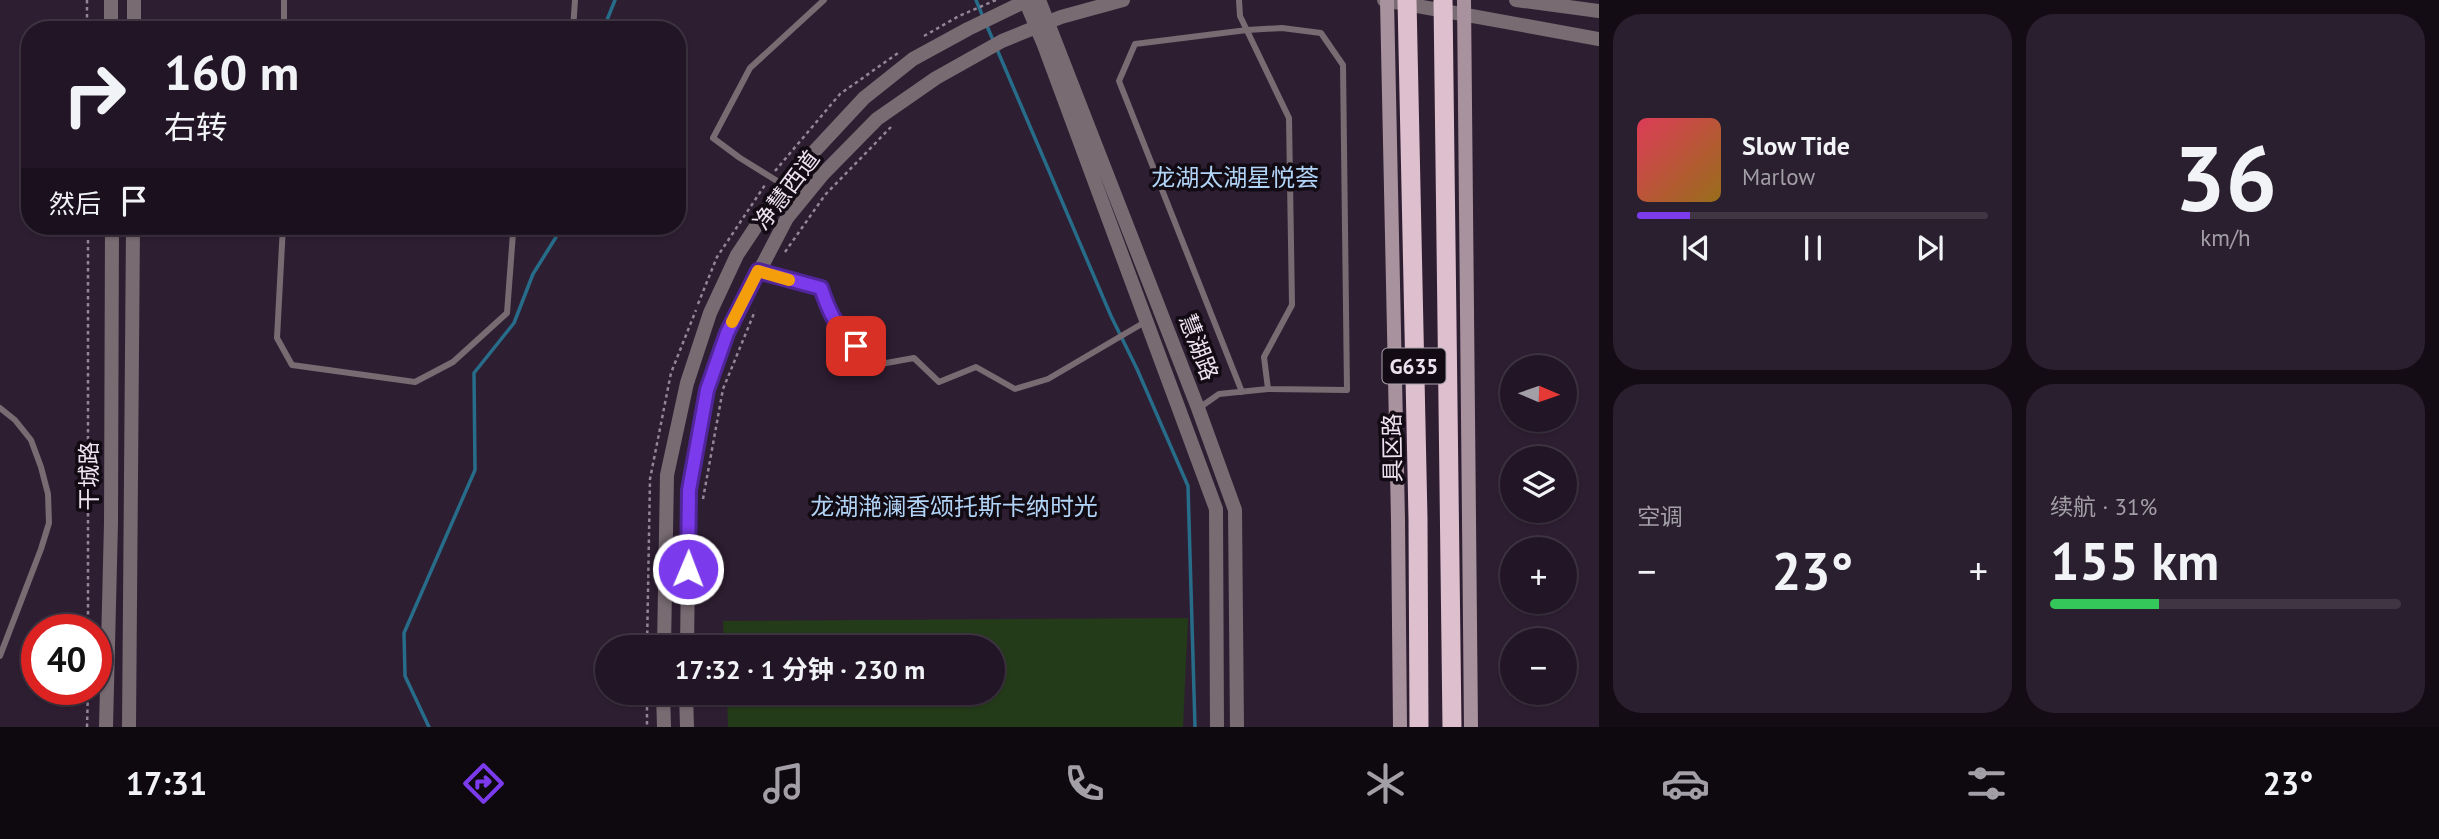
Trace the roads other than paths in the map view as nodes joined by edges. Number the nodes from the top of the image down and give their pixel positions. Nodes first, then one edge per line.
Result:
1 (111, 0) edge
2 (134, 0) edge
3 (284, 0) edge
4 (575, 0) edge
5 (824, 0) edge
6 (1029, 0) edge
7 (1123, 0) edge
8 (1239, 0) edge
9 (1386, 0) edge
10 (1464, 0) edge
11 (1516, 0) edge
12 (1407, 2) edge
13 (1443, 6) edge
14 (1599, 10) edge
15 (1464, 16) junction
16 (111, 21) edge
17 (134, 21) edge
18 (284, 21) edge
19 (574, 21) edge
20 (1042, 25) junction
21 (1247, 30) junction
22 (1599, 39) edge
23 (784, 184) junction
24 (112, 235) edge
25 (133, 235) edge
26 (283, 235) edge
27 (513, 235) edge
28 (758, 271) junction
29 (1448, 316) junction
30 (1145, 322) junction
31 (1468, 358) junction
32 (1268, 390) junction
33 (1242, 392) junction
34 (0, 408) edge
35 (1198, 408) junction
36 (663, 635) edge
37 (687, 635) edge
38 (0, 656) edge
39 (663, 705) edge
40 (686, 705) edge
41 (106, 727) edge
42 (129, 727) edge
43 (664, 727) edge
44 (687, 727) edge
45 (1217, 727) edge
46 (1237, 727) edge
47 (1400, 727) edge
48 (1419, 727) edge
49 (1452, 727) edge
50 (1471, 727) edge

1 - 16 street
2 - 17 street
3 - 18 lane
4 - 19 lane
5 - 23 lane
6 - 20 street, 慧湖路
6 - 23 street, 净慧西道
7 - 20 street, 净慧西道
8 - 21 lane
9 - 12 street
9 - 47 main road
10 - 15 main road
11 - 14 street
12 - 13 street
12 - 48 highway, 具区路 / G635
13 - 15 street
13 - 29 highway, G635
15 - 22 street
15 - 31 main road
20 - 28 street, 净慧西道
20 - 30 street, 慧湖路
20 - 35 street, 慧湖路
21 - 32 lane
21 - 32 lane
21 - 33 lane
23 - 36 street, 净慧西道
24 - 41 street, 干城路
25 - 42 street, 干城路
26 - 27 lane
28 - 30 lane
28 - 37 street, 净慧西道
29 - 31 main road
29 - 49 highway, G635
30 - 45 street, 慧湖路
31 - 50 main road
32 - 33 lane
33 - 35 lane
34 - 38 lane
35 - 46 street, 慧湖路
39 - 43 street
40 - 44 street

